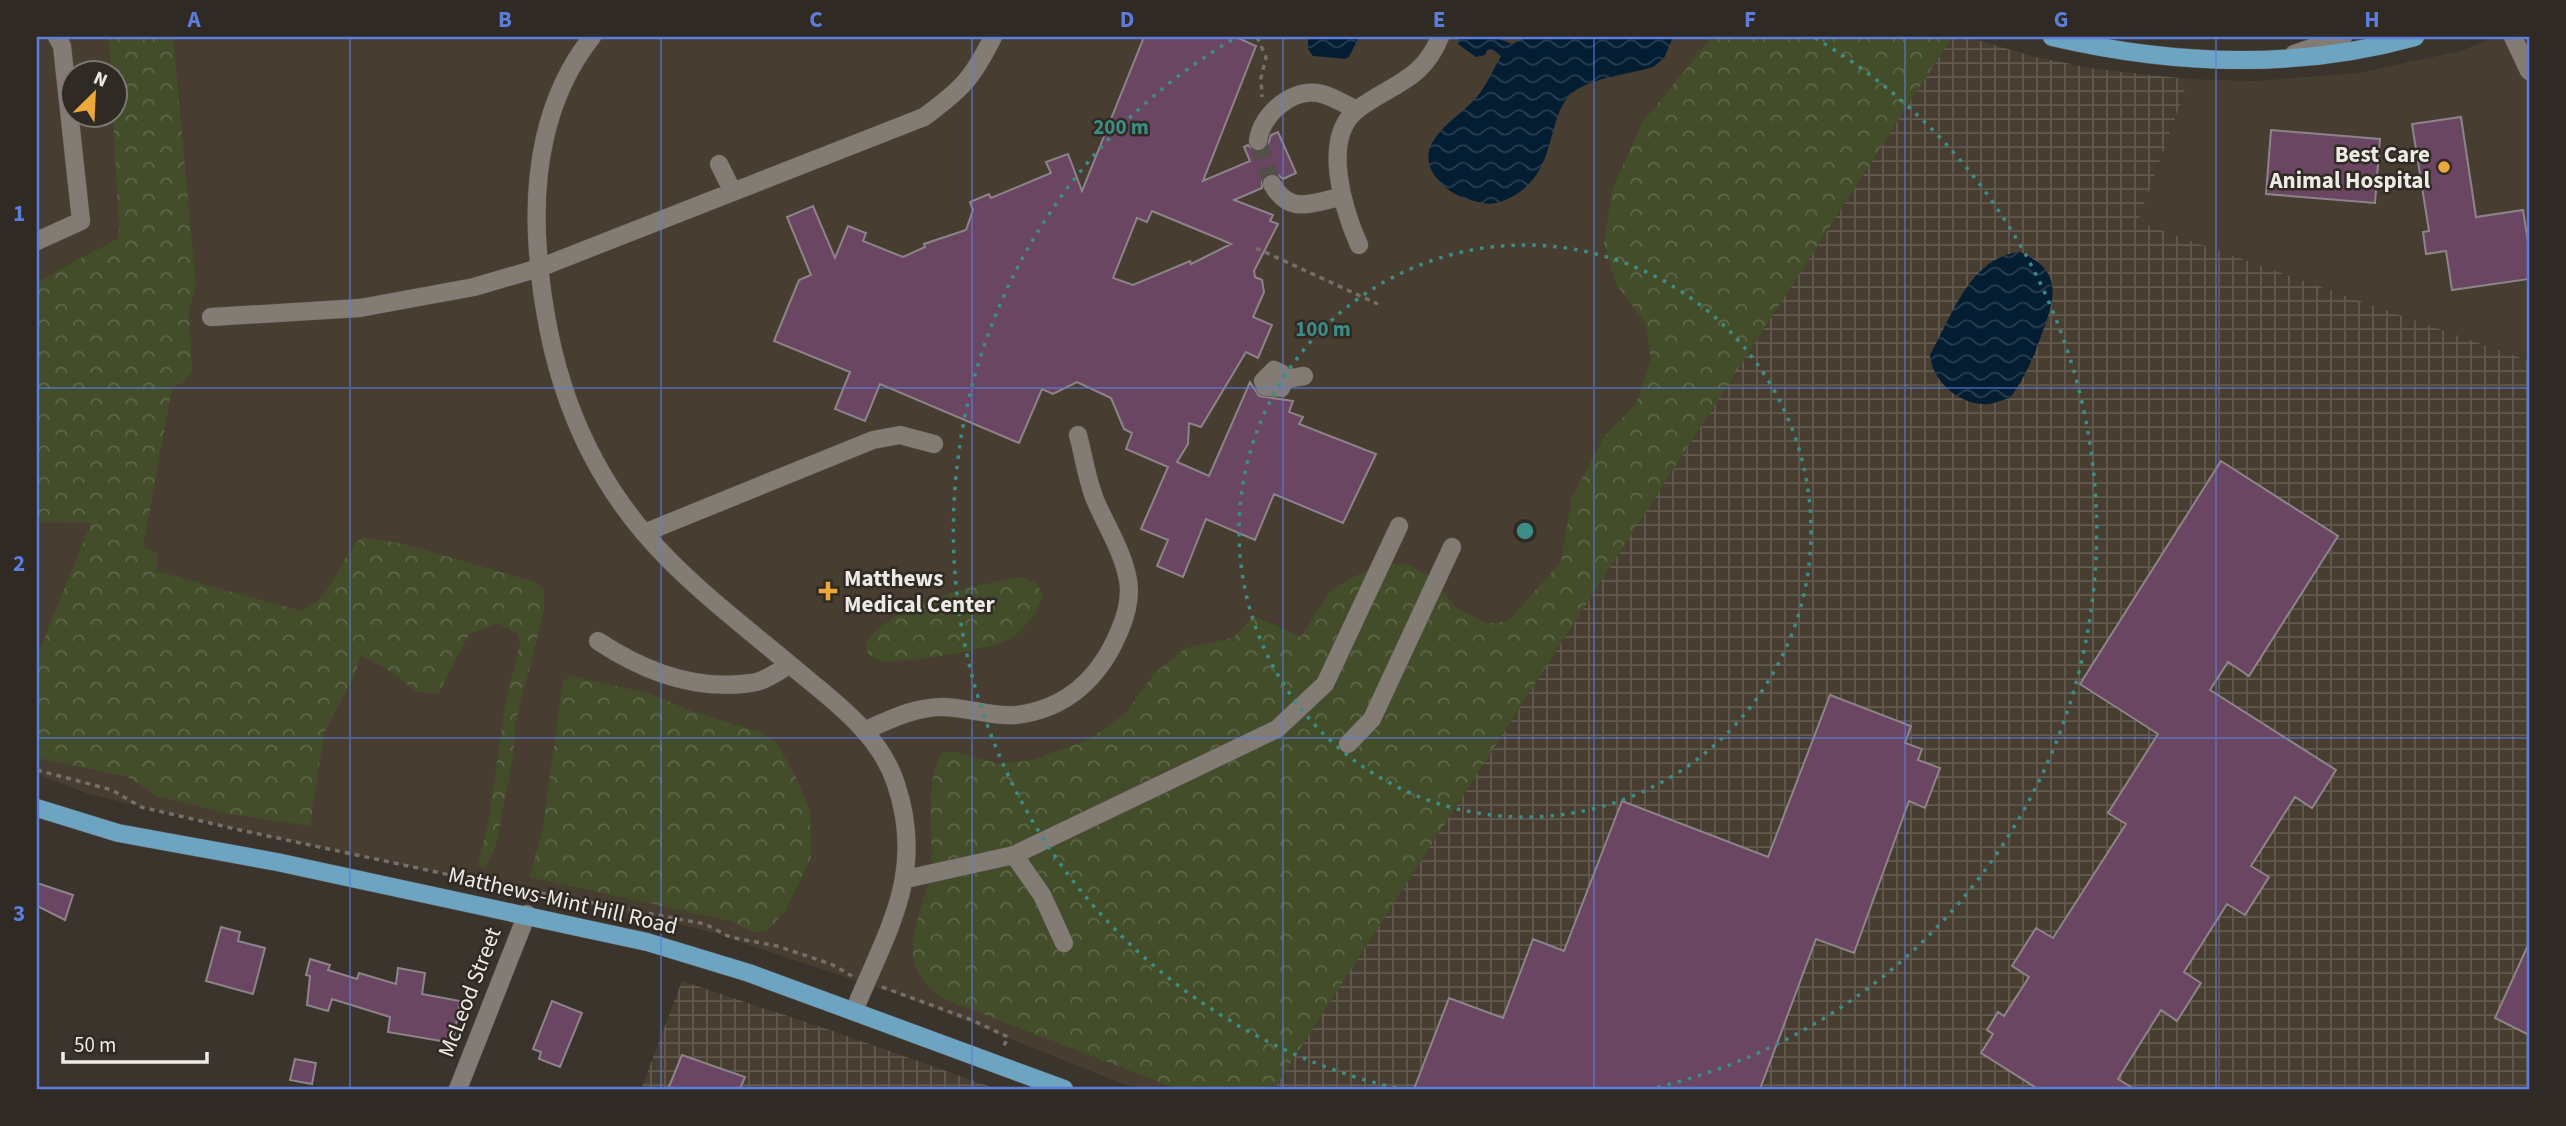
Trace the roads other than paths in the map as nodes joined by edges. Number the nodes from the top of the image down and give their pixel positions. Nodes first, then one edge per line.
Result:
1 (57, 37) edge
2 (592, 37) edge
3 (993, 37) edge
4 (1440, 37) edge
5 (2052, 37) edge
6 (2343, 37) edge
7 (2415, 37) edge
8 (2513, 37) edge
9 (2281, 59) junction
10 (2529, 71) edge
11 (1357, 110) junction
12 (1258, 141) dead end
13 (719, 164) dead end
14 (1272, 184) tunnel mouth
15 (733, 192) junction
16 (1342, 197) junction
17 (37, 241) edge
18 (1359, 245) dead end
19 (539, 268) junction
20 (211, 317) dead end
21 (1304, 376) dead end
22 (1285, 379) dead end
23 (1078, 435) dead end
24 (934, 444) dead end
25 (1399, 526) dead end
26 (645, 533) junction
27 (1452, 547) dead end
28 (598, 641) dead end
29 (790, 665) junction
30 (866, 730) junction
31 (1348, 744) dead end
32 (37, 808) edge
33 (1014, 855) junction
34 (906, 878) junction
35 (527, 914) junction
36 (1064, 943) dead end
37 (854, 1011) junction
38 (458, 1089) edge
39 (1064, 1089) edge

1 - 17 street
2 - 19 street
3 - 15 street
4 - 11 street
5 - 9 main road
6 - 9 street
7 - 9 main road
8 - 10 street
11 - 12 street
11 - 16 street
13 - 15 street
14 - 16 street
15 - 19 street
16 - 18 street
19 - 20 street
19 - 26 street
21 - 22 street
23 - 30 street
24 - 26 street
25 - 33 street
26 - 29 street
27 - 31 street
28 - 29 street
29 - 30 street
30 - 34 street
32 - 35 main road, Matthews-Mint Hill Road
33 - 34 street
33 - 36 street
34 - 37 street
35 - 37 main road, Matthews-Mint Hill Road
35 - 38 street, McLeod Street
37 - 39 main road, Matthews-Mint Hill Road

